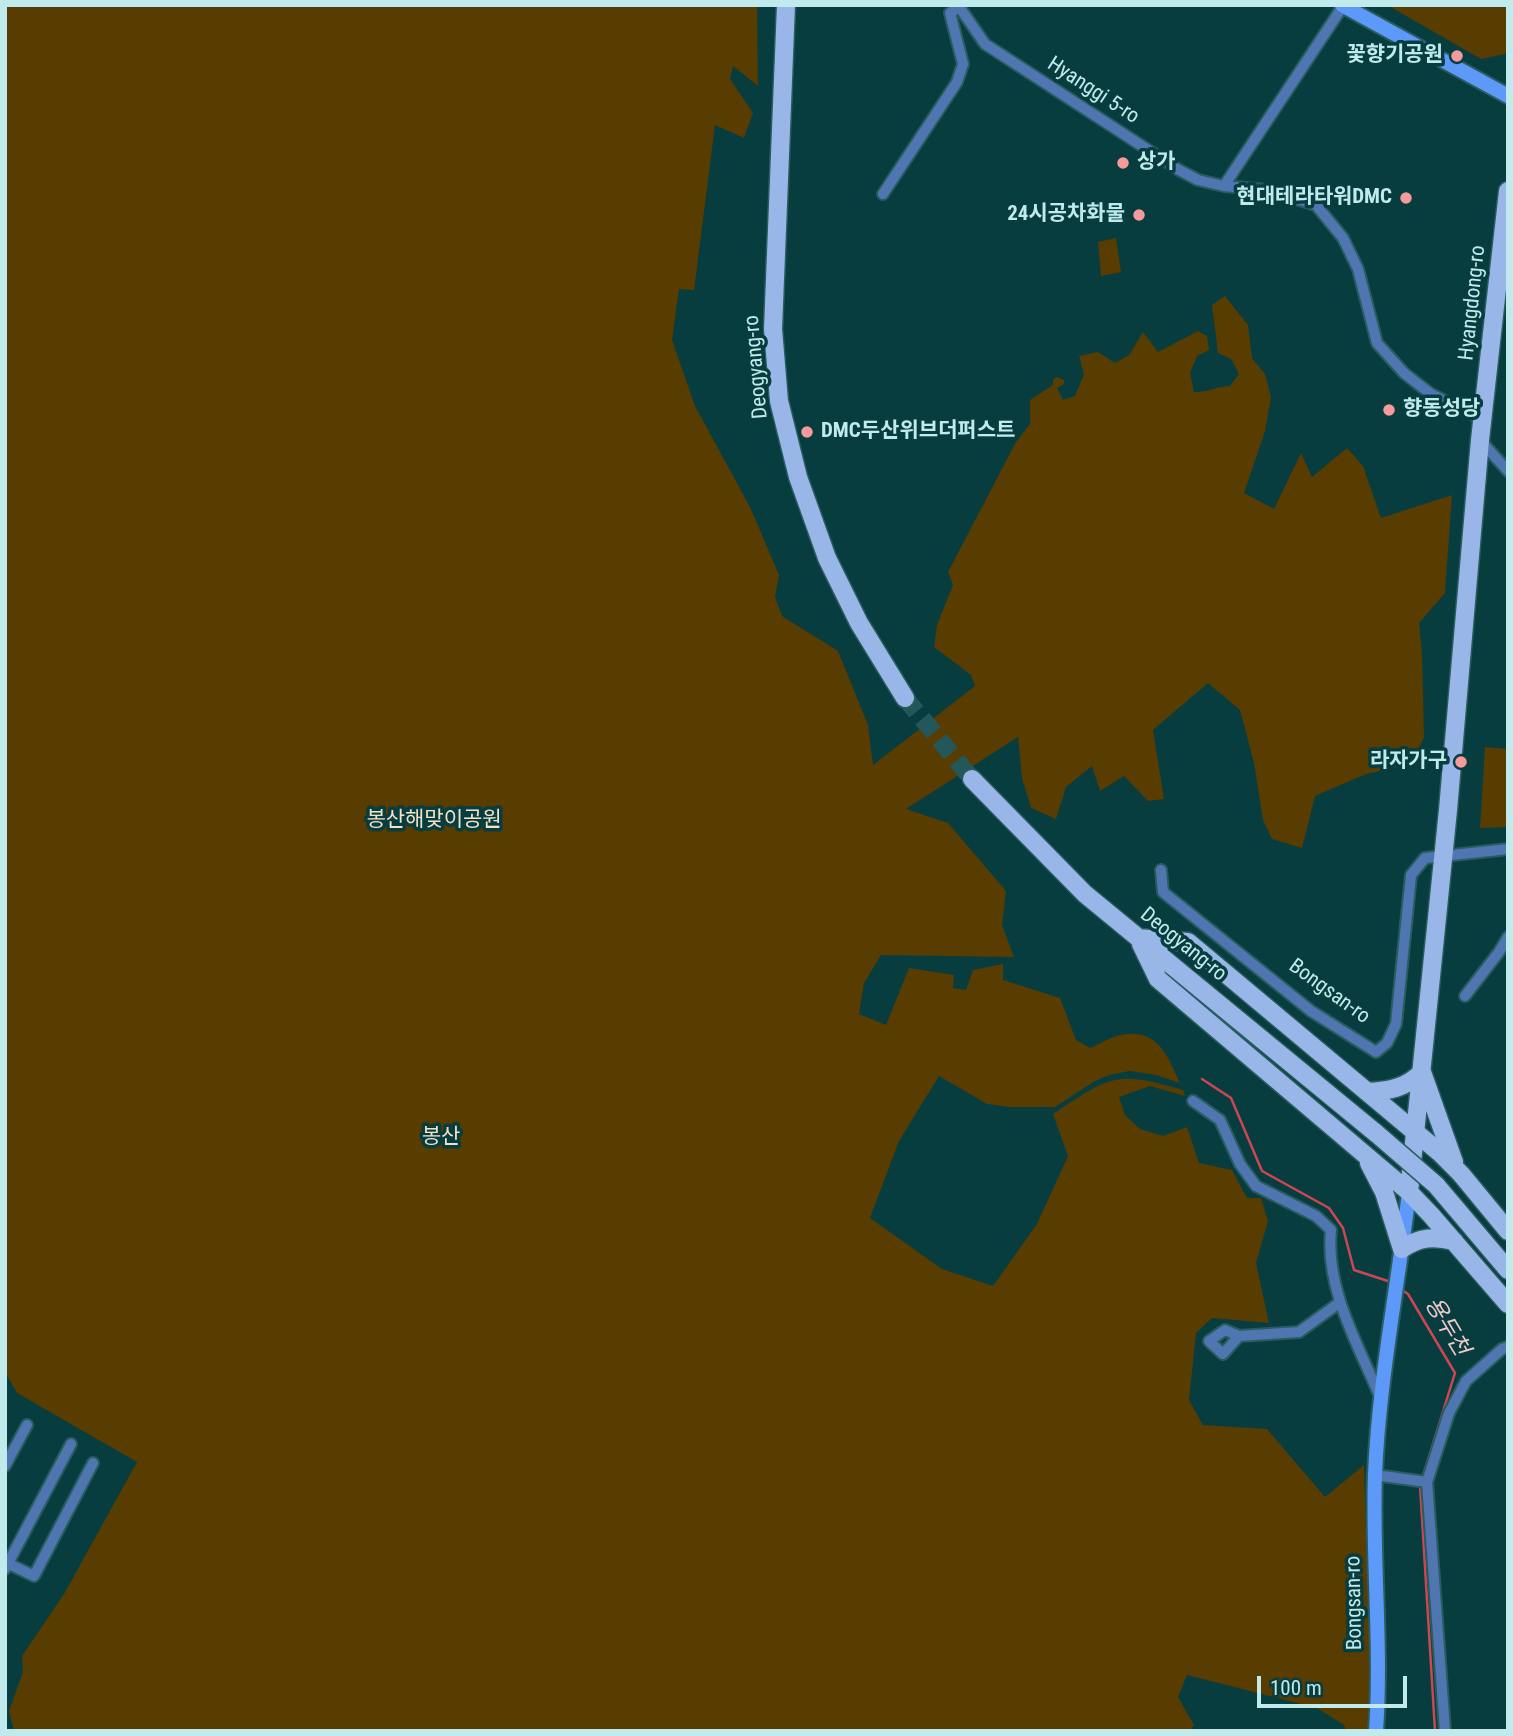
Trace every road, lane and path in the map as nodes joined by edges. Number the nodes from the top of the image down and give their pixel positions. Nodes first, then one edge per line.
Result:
1 (786, 5) edge
2 (1343, 5) edge
3 (954, 8) edge
4 (1508, 96) edge
5 (1224, 186) junction
6 (1508, 191) edge
7 (883, 194) dead end
8 (1483, 420) junction
9 (1480, 440) junction
10 (1508, 471) edge
11 (905, 698) tunnel mouth
12 (972, 779) tunnel mouth
13 (1508, 849) edge
14 (1443, 856) junction
15 (1161, 870) dead end
16 (1508, 937) edge
17 (1138, 938) junction
18 (1465, 996) dead end
19 (1422, 1072) junction
20 (1367, 1092) junction
21 (1193, 1101) dead end
22 (1415, 1132) junction
23 (1357, 1148) junction
24 (1461, 1174) junction
25 (1409, 1192) junction
26 (1508, 1231) edge
27 (1454, 1241) junction
28 (1402, 1249) junction
29 (1508, 1270) edge
30 (1339, 1303) junction
31 (1508, 1304) edge
32 (1239, 1336) dead end
33 (1508, 1347) edge
34 (1382, 1400) junction
35 (27, 1425) dead end
36 (71, 1444) dead end
37 (93, 1463) dead end
38 (5, 1466) edge
39 (1375, 1475) junction
40 (1427, 1482) junction
41 (6, 1565) edge
42 (1376, 1731) edge
43 (1445, 1731) edge

1 - 11 main road, Deogyang-ro
2 - 4 main road
2 - 5 street
3 - 5 street, Hyanggi 5-ro
3 - 7 street
5 - 8 street, Hyanggi 5-ro
6 - 8 main road, Hyangdong-ro
8 - 9 main road
9 - 10 street
9 - 14 main road
12 - 17 main road, Deogyang-ro
13 - 14 street, Bongsan-ro
14 - 15 street, Bongsan-ro
14 - 19 main road
16 - 18 street
17 - 20 main road
17 - 23 main road
17 - 29 main road, Deogyang-ro, bridge
19 - 20 main road
19 - 22 main road
19 - 24 main road
20 - 22 main road
21 - 30 street, Bongsan-ro
22 - 24 main road
22 - 25 main road
23 - 25 main road
23 - 28 main road
24 - 26 main road
25 - 27 main road
25 - 28 main road
27 - 28 main road
27 - 31 main road
28 - 34 main road, Bongsan-ro
30 - 32 street
30 - 34 street, Bongsan-ro
33 - 40 street
34 - 39 main road, Bongsan-ro
35 - 38 street
36 - 41 street
37 - 41 street
39 - 40 street
39 - 42 main road, Bongsan-ro
40 - 43 street

